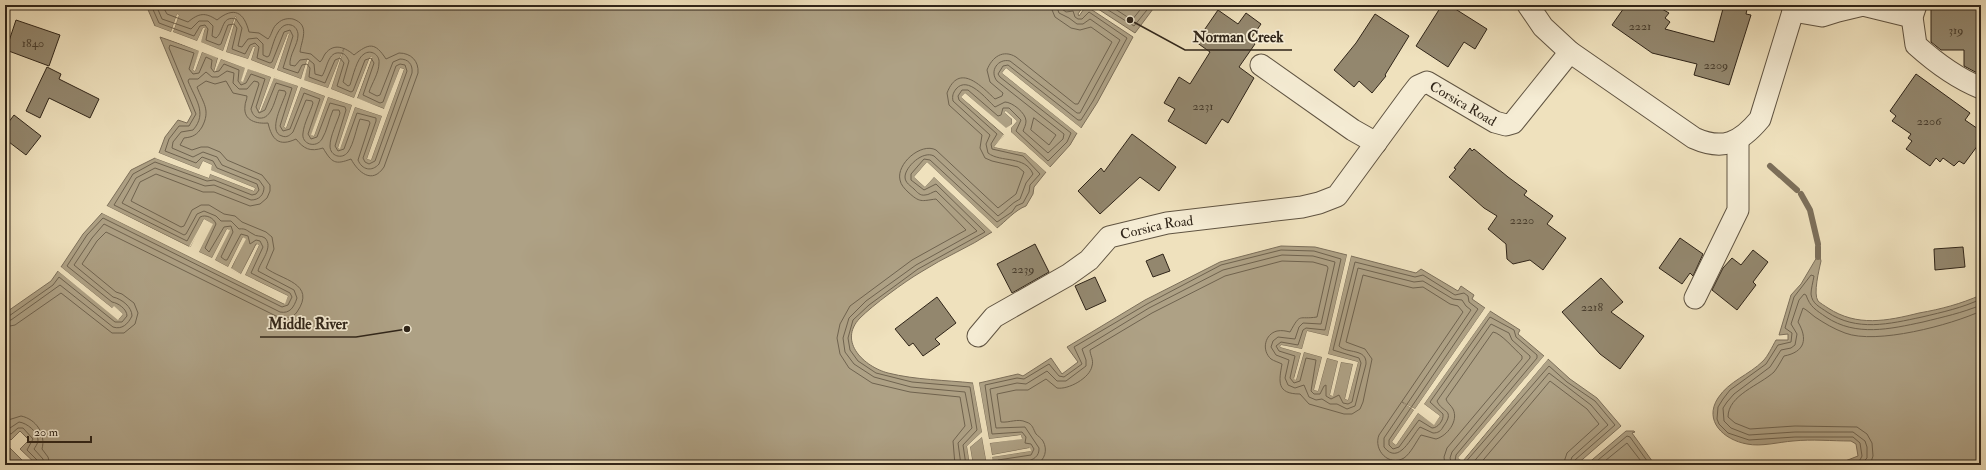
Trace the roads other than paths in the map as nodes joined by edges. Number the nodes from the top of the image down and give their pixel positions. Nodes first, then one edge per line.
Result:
1 (1528, 5) edge
2 (1794, 8) edge
3 (1914, 11) edge
4 (1570, 52) junction
5 (1260, 65) dead end
6 (1981, 88) edge
7 (1738, 140) junction
8 (1376, 143) junction
9 (1695, 298) dead end
10 (978, 336) dead end

1 - 4 street
2 - 3 street
2 - 7 street
3 - 6 street
4 - 7 street
4 - 8 street, Corsica Road
5 - 8 street
7 - 9 street
8 - 10 street, Corsica Road

